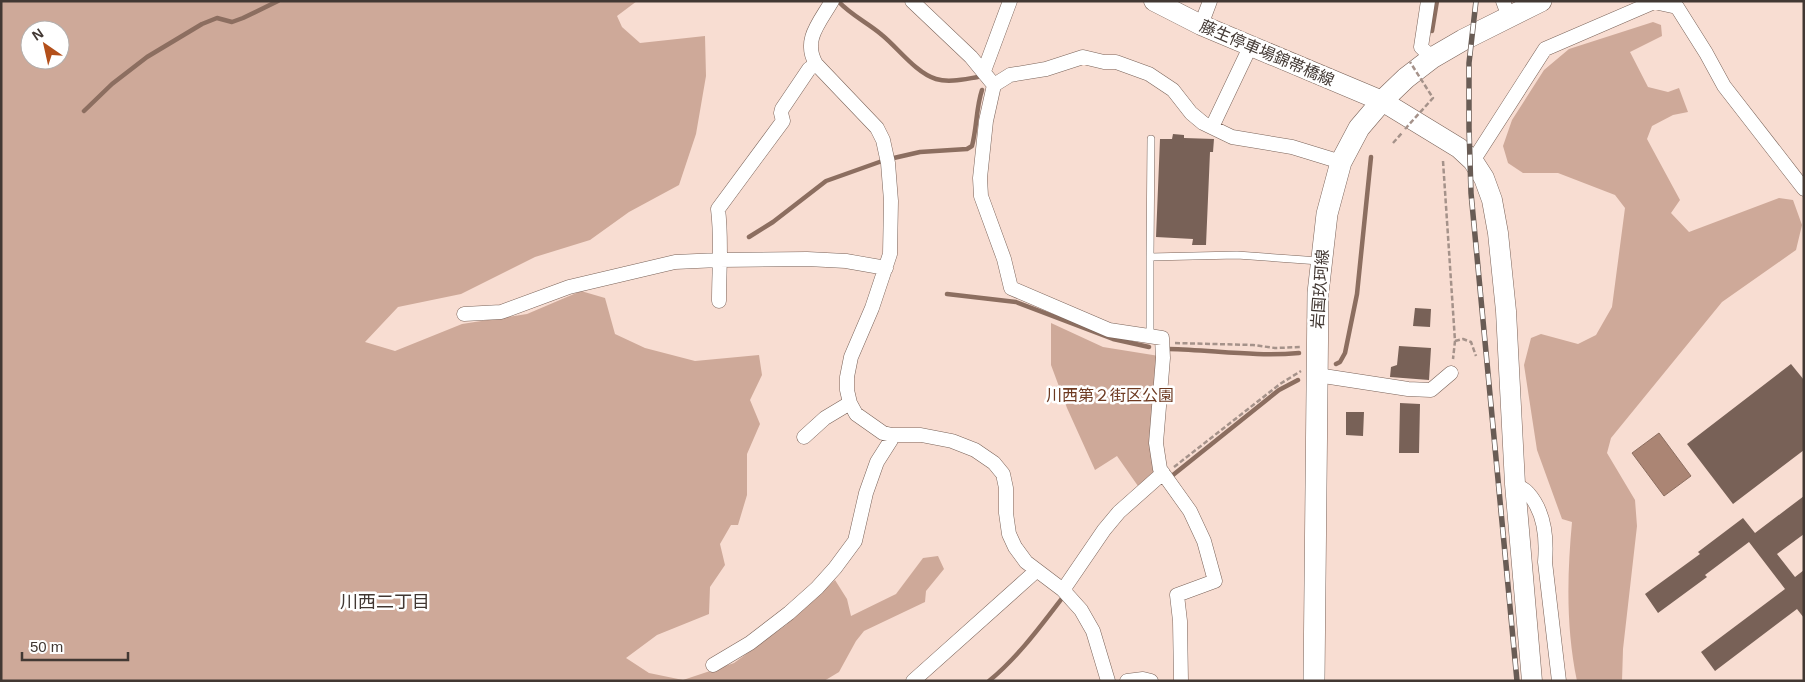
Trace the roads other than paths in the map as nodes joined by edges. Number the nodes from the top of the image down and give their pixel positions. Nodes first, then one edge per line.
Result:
1 (832, 1) edge
2 (912, 1) edge
3 (1010, 1) edge
4 (1154, 1) edge
5 (1210, 1) edge
6 (1428, 1) edge
7 (1541, 1) edge
8 (1506, 9) edge
9 (1201, 25) junction
10 (1252, 45) junction
11 (1432, 58) junction
12 (816, 64) junction
13 (984, 71) junction
14 (994, 85) junction
15 (1382, 101) junction
16 (1212, 127) junction
17 (1151, 139) dead end
18 (1474, 161) junction
19 (1341, 162) junction
20 (1804, 189) edge
21 (720, 250) junction
22 (1150, 257) junction
23 (1320, 261) junction
24 (886, 268) junction
25 (720, 301) dead end
26 (464, 314) dead end
27 (1150, 335) junction
28 (1311, 372) junction
29 (1451, 373) road end
30 (850, 402) junction
31 (892, 435) junction
32 (804, 437) dead end
33 (1165, 477) junction
34 (1515, 484) junction
35 (1036, 571) junction
36 (1063, 590) junction
37 (713, 665) dead end
38 (913, 681) edge
39 (1108, 681) edge
40 (1127, 681) edge
41 (1151, 681) edge
42 (1181, 681) edge
43 (1314, 681) edge
44 (1532, 681) edge
45 (1559, 681) edge

1 - 12 street
2 - 13 street
3 - 13 street
4 - 9 street, 藤生停車場錦帯橋線
5 - 9 street
6 - 11 street
7 - 8 main road, 岩国玖珂線
8 - 11 main road, 岩国玖珂線
9 - 10 street, 藤生停車場錦帯橋線
10 - 15 street, 藤生停車場錦帯橋線
10 - 16 street
11 - 15 main road, 岩国玖珂線
12 - 21 street
12 - 24 street
13 - 14 street
14 - 16 street
14 - 27 street
15 - 18 street, 藤生停車場錦帯橋線
15 - 19 main road, 岩国玖珂線
16 - 19 street
17 - 22 lane
18 - 20 street
18 - 34 street
19 - 23 main road, 岩国玖珂線
21 - 24 street
21 - 25 street
21 - 26 street
22 - 23 lane
22 - 27 lane
23 - 28 main road, 岩国玖珂線
24 - 30 street
27 - 33 street
28 - 29 street
28 - 43 main road, 岩国玖珂線
30 - 31 street
30 - 32 street
31 - 35 street
31 - 37 street
33 - 36 street
33 - 42 street
34 - 44 street
34 - 45 street
35 - 36 street
35 - 38 street
36 - 39 street
40 - 41 street

